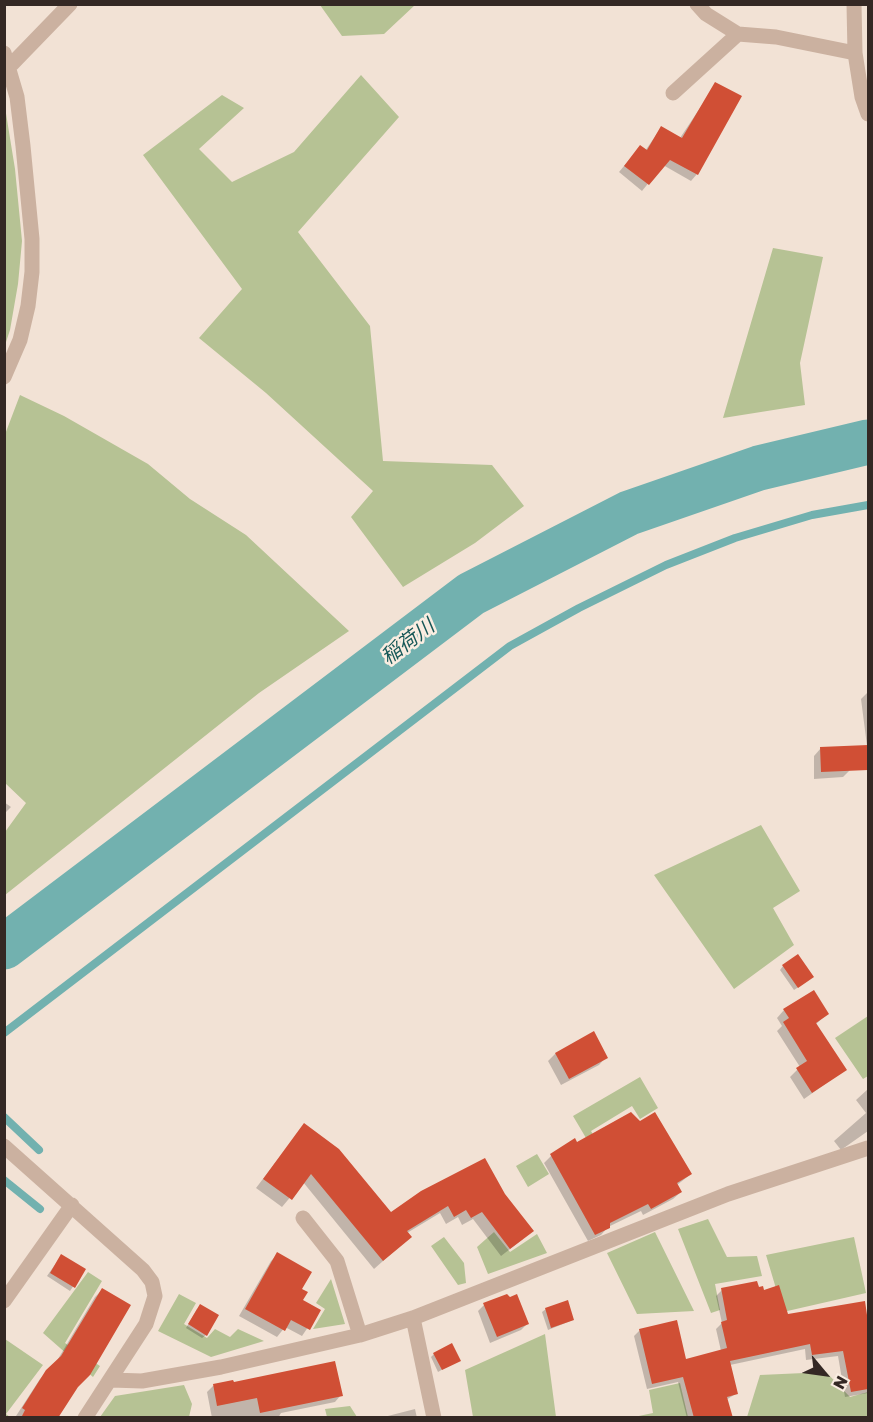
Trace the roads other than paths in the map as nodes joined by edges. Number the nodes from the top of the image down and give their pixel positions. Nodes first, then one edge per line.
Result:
1 (70, 4) edge
2 (697, 4) edge
3 (854, 4) edge
4 (738, 34) junction
5 (855, 53) junction
6 (7, 60) edge
7 (673, 93) dead end
8 (868, 114) edge
9 (4, 377) edge
10 (4, 1146) edge
11 (868, 1148) edge
12 (72, 1205) junction
13 (303, 1218) dead end
14 (4, 1301) edge
15 (413, 1318) junction
16 (360, 1335) junction
17 (111, 1380) junction
18 (85, 1418) edge
19 (434, 1418) edge

1 - 6 street
2 - 4 street
3 - 5 street
4 - 5 street
4 - 7 street
5 - 8 street
6 - 9 street
10 - 12 street
11 - 15 street
12 - 14 street
12 - 17 street
13 - 16 street
15 - 16 street
15 - 19 street
16 - 17 street
17 - 18 street

